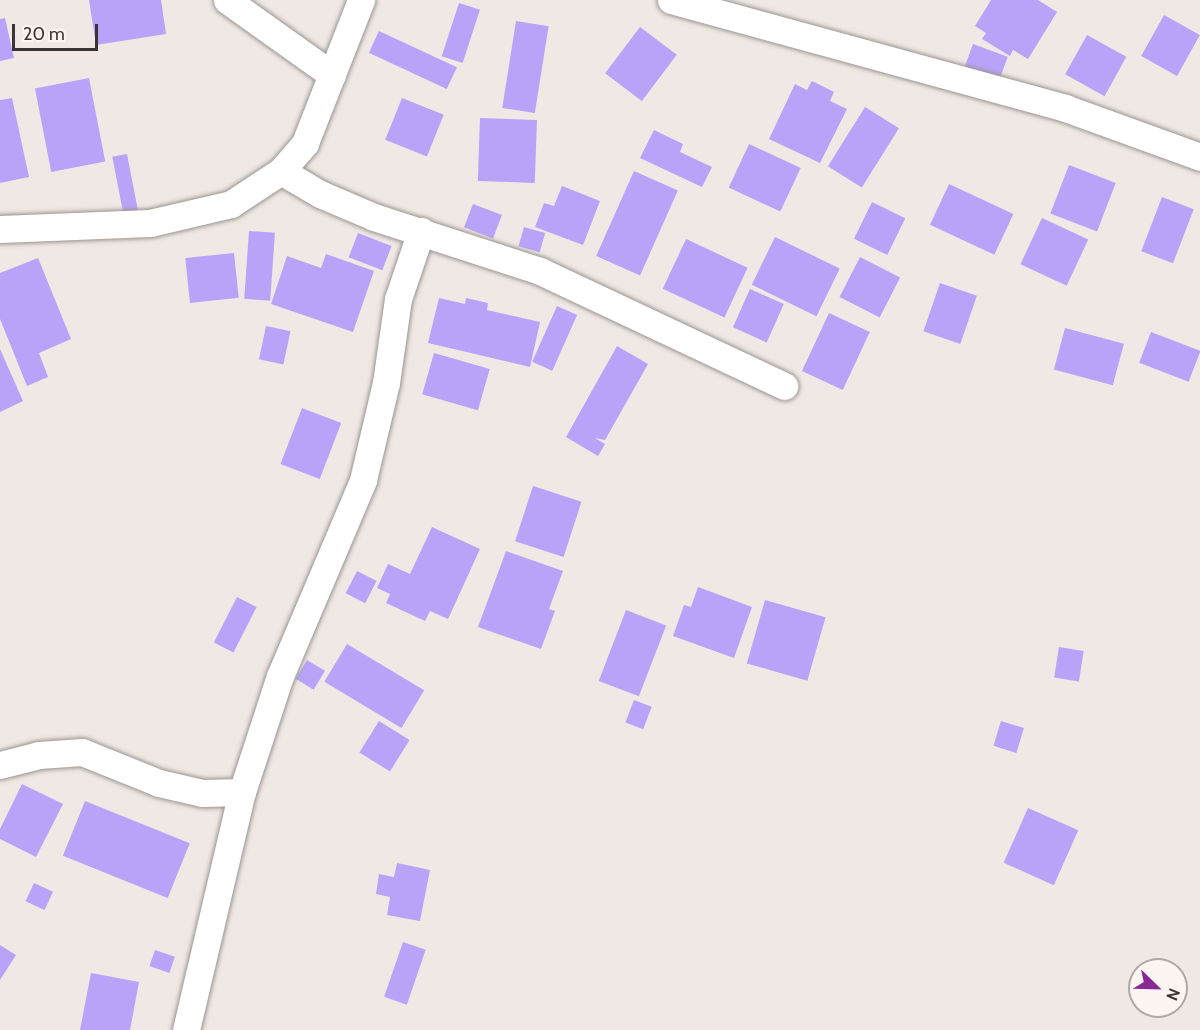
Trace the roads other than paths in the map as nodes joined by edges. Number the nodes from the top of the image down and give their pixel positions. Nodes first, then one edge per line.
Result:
1 (227, 0) edge
2 (361, 0) edge
3 (671, 0) edge
4 (332, 75) junction
5 (1200, 157) edge
6 (281, 171) junction
7 (0, 229) edge
8 (420, 231) junction
9 (784, 386) dead end
10 (0, 765) edge
11 (242, 792) junction
12 (186, 1030) edge

1 - 4 street
2 - 4 street
3 - 5 street
4 - 6 street
6 - 7 street
6 - 8 street
8 - 9 street
8 - 11 street
10 - 11 street
11 - 12 street

